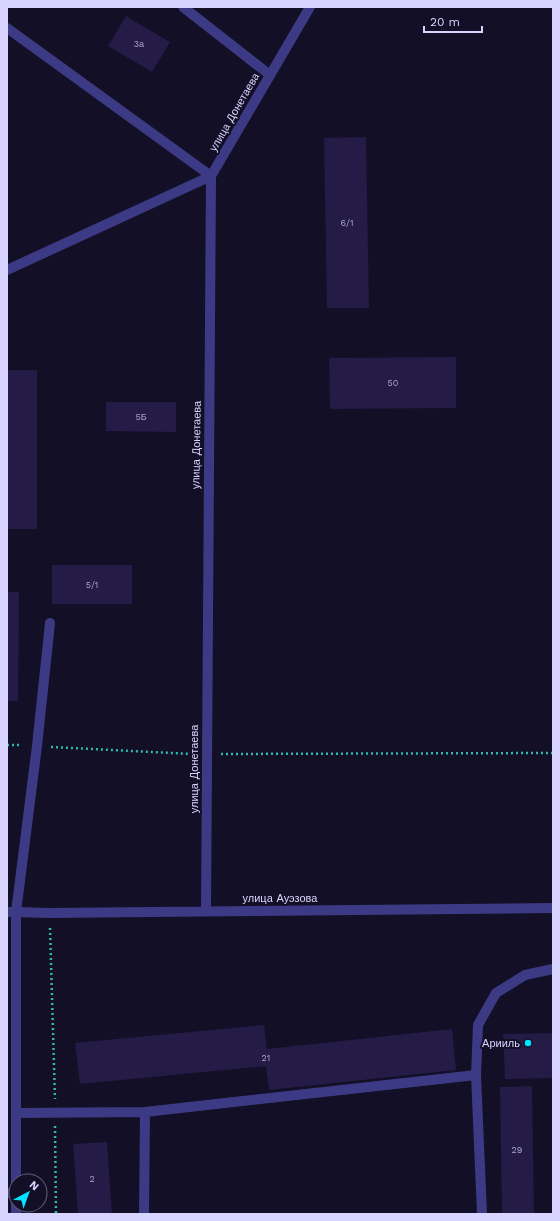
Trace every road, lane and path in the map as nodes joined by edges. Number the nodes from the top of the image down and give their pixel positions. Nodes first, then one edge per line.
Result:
1 (183, 7) edge
2 (310, 7) edge
3 (7, 28) edge
4 (270, 74) junction
5 (211, 176) junction
6 (7, 270) edge
7 (50, 623) dead end
8 (7, 745) edge
9 (38, 746) junction
10 (553, 753) edge
11 (206, 754) junction
12 (553, 908) edge
13 (206, 910) junction
14 (11, 912) edge
15 (49, 914) junction
16 (553, 969) edge
17 (476, 1074) junction
18 (145, 1112) junction
19 (16, 1113) junction
20 (55, 1113) junction
21 (16, 1173) edge
22 (56, 1214) edge
23 (144, 1214) edge
24 (482, 1214) edge

1 - 4 street
2 - 4 street, улица Донетаева
3 - 5 street
4 - 5 street, улица Донетаева
5 - 6 street
5 - 11 street, улица Донетаева
7 - 9 street
8 - 9 path
9 - 11 path
9 - 14 street
10 - 11 path
11 - 13 street, улица Донетаева
12 - 13 street, улица Ауэзова
13 - 15 street, улица Ауэзова
14 - 15 street, улица Ауэзова
14 - 19 street
15 - 20 path
16 - 17 street
17 - 18 street
17 - 24 street
18 - 20 street
18 - 23 street
19 - 20 street
19 - 21 street
20 - 22 path

